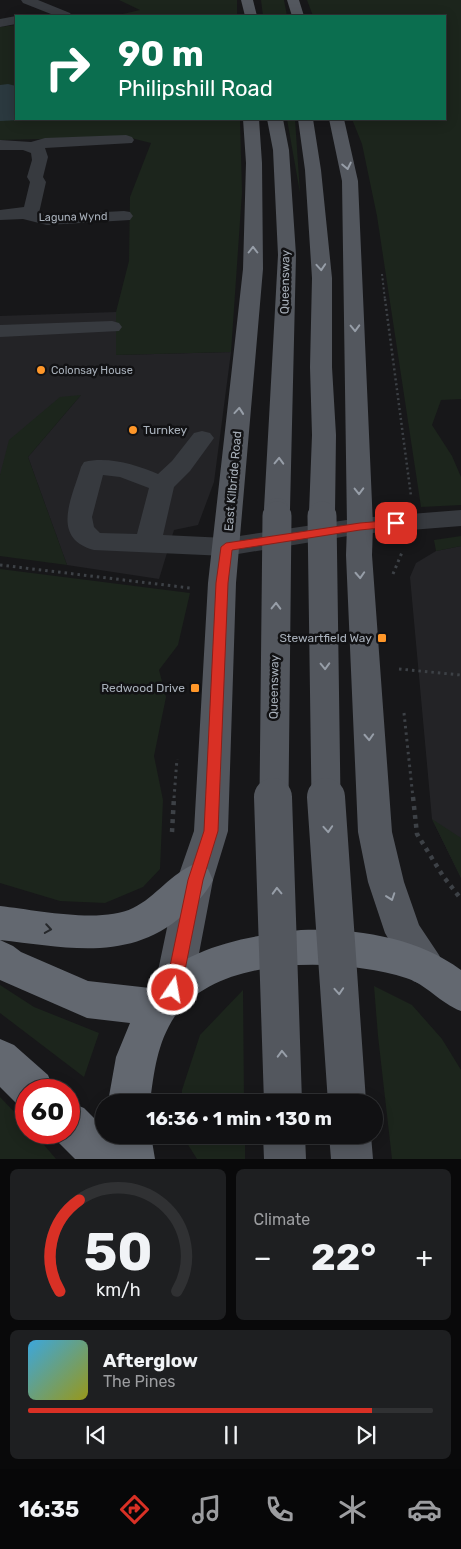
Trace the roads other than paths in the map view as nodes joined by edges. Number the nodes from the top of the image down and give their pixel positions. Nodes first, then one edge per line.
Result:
1 (27, 0) edge
2 (247, 0) edge
3 (293, 0) edge
4 (60, 14) edge
5 (46, 15) edge
6 (246, 15) edge
7 (251, 15) edge
8 (298, 15) edge
9 (15, 20) edge
10 (0, 23) edge
11 (251, 120) edge
12 (275, 120) edge
13 (305, 120) edge
14 (336, 120) edge
15 (126, 140) dead end
16 (0, 145) edge
17 (33, 146) junction
18 (23, 214) junction
19 (0, 216) edge
20 (124, 216) dead end
21 (112, 327) dead end
22 (0, 331) edge
23 (202, 438) dead end
24 (162, 485) junction
25 (461, 518) edge
26 (360, 526) junction
27 (148, 542) junction
28 (226, 547) junction
29 (195, 880) junction
30 (0, 923) edge
31 (0, 958) edge
32 (426, 968) junction
33 (461, 992) edge
34 (166, 999) junction
35 (0, 1059) edge
36 (21, 1079) edge
37 (130, 1094) edge
38 (283, 1094) edge
39 (346, 1094) edge
40 (80, 1134) edge
41 (132, 1144) edge
42 (284, 1144) edge
43 (351, 1144) edge
44 (105, 1159) edge
45 (134, 1159) edge
46 (285, 1159) edge
47 (352, 1159) edge

1 - 4 street
2 - 6 main road
2 - 7 main road
3 - 8 main road
4 - 5 street
9 - 10 street
28 -> 11 main road, East Kilbride Road
38 -> 12 main road, Queensway, bridge
13 -> 39 main road, bridge
14 -> 26 main road
15 - 17 street
16 - 17 street
17 - 18 street, Laguna Wynd
18 - 19 street, Laguna Wynd
18 - 20 street, Laguna Wynd
21 - 22 street
23 - 24 street
24 - 27 street
24 - 27 street
25 - 26 street
26 - 28 street
26 -> 32 main road
27 - 28 street
28 - 29 main road, East Kilbride Road
30 -> 29 highway
29 - 34 main road, East Kilbride Road
31 - 34 highway
32 - 33 highway
32 - 34 highway
34 - 37 highway
35 - 36 highway
40 - 44 highway
41 - 45 highway
42 - 46 main road
43 - 47 main road

